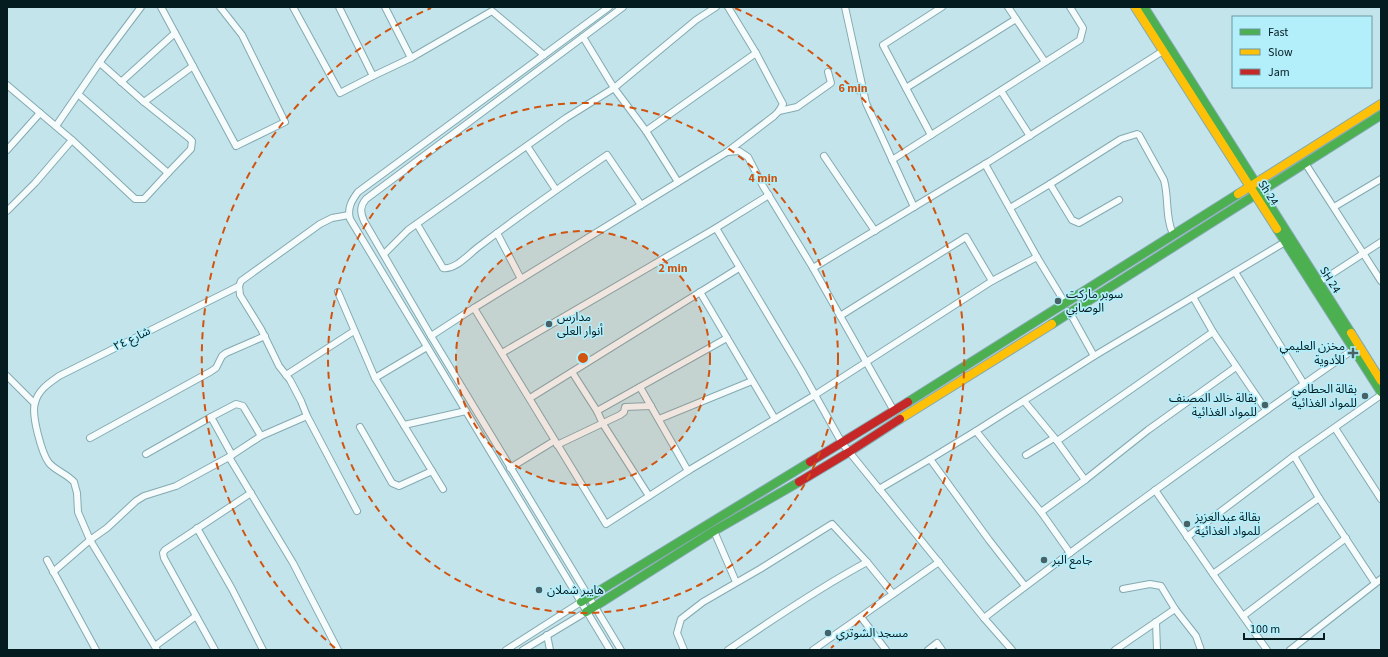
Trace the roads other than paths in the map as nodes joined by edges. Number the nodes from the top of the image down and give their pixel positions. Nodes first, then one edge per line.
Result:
1 (141, 7) edge
2 (161, 7) edge
3 (220, 7) edge
4 (293, 7) edge
5 (339, 7) edge
6 (386, 7) edge
7 (623, 7) edge
8 (716, 7) edge
9 (728, 7) edge
10 (845, 7) edge
11 (942, 7) edge
12 (1008, 7) edge
13 (1070, 7) edge
14 (1135, 7) edge
15 (1144, 7) edge
16 (606, 8) edge
17 (608, 18) junction
18 (1016, 19) junction
19 (175, 33) junction
20 (583, 37) junction
21 (1166, 49) junction
22 (756, 53) junction
23 (544, 55) junction
24 (411, 58) junction
25 (1045, 62) junction
26 (100, 63) junction
27 (193, 66) junction
28 (828, 72) dead end
29 (372, 76) junction
30 (122, 82) junction
31 (8, 88) edge
32 (614, 88) junction
33 (906, 88) junction
34 (1001, 91) junction
35 (78, 94) junction
36 (144, 102) junction
37 (1381, 104) edge
38 (779, 111) junction
39 (40, 113) junction
40 (1381, 115) edge
41 (56, 126) junction
42 (646, 131) junction
43 (931, 135) junction
44 (1030, 136) junction
45 (72, 140) junction
46 (527, 146) junction
47 (7, 150) edge
48 (727, 152) junction
49 (824, 156) dead end
50 (892, 160) junction
51 (1305, 163) junction
52 (985, 164) junction
53 (168, 172) junction
54 (1381, 179) edge
55 (678, 182) junction
56 (1050, 184) junction
57 (1252, 184) junction
58 (556, 190) junction
59 (1258, 193) junction
60 (769, 195) junction
61 (1119, 200) dead end
62 (640, 205) junction
63 (914, 207) junction
64 (1334, 207) junction
65 (1010, 208) junction
66 (7, 211) edge
67 (349, 215) junction
68 (417, 224) junction
69 (716, 228) junction
70 (875, 230) junction
71 (497, 233) junction
72 (1173, 234) junction
73 (1285, 242) junction
74 (1381, 242) edge
75 (384, 254) junction
76 (1364, 254) junction
77 (1036, 257) junction
78 (739, 268) junction
79 (813, 268) junction
80 (1235, 272) junction
81 (521, 279) junction
82 (992, 281) junction
83 (1381, 281) edge
84 (1318, 283) junction
85 (239, 286) junction
86 (338, 292) dead end
87 (700, 292) junction
88 (1193, 297) junction
89 (1065, 303) junction
90 (474, 308) junction
91 (1070, 311) junction
92 (840, 316) junction
93 (354, 331) junction
94 (1213, 332) junction
95 (265, 336) junction
96 (431, 336) junction
97 (727, 338) junction
98 (427, 347) junction
99 (1354, 349) junction
100 (502, 353) junction
101 (1094, 356) junction
102 (866, 362) junction
103 (1236, 367) junction
104 (572, 372) junction
105 (286, 375) junction
106 (7, 376) edge
107 (376, 378) junction
108 (752, 381) junction
109 (1381, 381) edge
110 (1304, 384) junction
111 (640, 387) junction
112 (1381, 394) edge
113 (815, 395) junction
114 (530, 398) junction
115 (1024, 401) junction
116 (34, 403) junction
117 (651, 406) junction
118 (894, 410) junction
119 (1266, 410) junction
120 (466, 411) junction
121 (597, 411) junction
122 (307, 416) junction
123 (211, 417) junction
124 (659, 419) junction
125 (775, 419) junction
126 (603, 424) junction
127 (404, 425) junction
128 (360, 427) dead end
129 (1335, 428) junction
130 (976, 431) junction
131 (261, 436) junction
132 (90, 438) dead end
133 (1056, 439) junction
134 (555, 443) junction
135 (842, 443) junction
136 (849, 452) junction
137 (146, 454) dead end
138 (231, 456) junction
139 (1026, 456) dead end
140 (1294, 456) junction
141 (930, 459) junction
142 (510, 468) junction
143 (432, 471) junction
144 (688, 471) junction
145 (1085, 480) junction
146 (443, 489) dead end
147 (880, 489) junction
148 (1155, 490) junction
149 (251, 493) junction
150 (649, 496) junction
151 (1319, 498) junction
152 (1381, 500) edge
153 (357, 511) dead end
154 (1041, 512) junction
155 (197, 528) junction
156 (714, 531) junction
157 (1187, 537) junction
158 (1346, 538) junction
159 (90, 540) junction
160 (1070, 553) junction
161 (47, 560) dead end
162 (867, 562) junction
163 (939, 562) junction
164 (53, 572) junction
165 (1212, 574) junction
166 (1381, 579) edge
167 (736, 582) junction
168 (1375, 583) junction
169 (1024, 586) junction
170 (1123, 589) dead end
171 (893, 594) junction
172 (589, 597) junction
173 (581, 602) junction
174 (595, 606) junction
175 (1176, 609) junction
176 (586, 612) junction
177 (196, 616) junction
178 (1243, 616) junction
179 (861, 617) junction
180 (984, 618) junction
181 (1156, 622) junction
182 (547, 635) junction
183 (156, 648) edge
184 (820, 648) edge
185 (96, 650) edge
186 (214, 650) edge
187 (263, 650) edge
188 (338, 650) edge
189 (506, 650) edge
190 (523, 650) edge
191 (550, 650) edge
192 (610, 650) edge
193 (621, 650) edge
194 (684, 650) edge
195 (728, 650) edge
196 (813, 650) edge
197 (886, 650) edge
198 (928, 650) edge
199 (942, 650) edge
200 (1012, 650) edge
201 (1115, 650) edge
202 (1157, 650) edge
203 (1201, 650) edge
204 (1267, 650) edge
205 (1290, 650) edge

1 - 26 street
2 - 19 street
3 - 27 street
4 - 29 street
5 - 29 street
6 - 24 street
7 - 17 street
8 - 32 street
9 - 22 street
10 - 50 street
11 - 33 street
12 - 18 street
13 - 25 street
14 - 21 street, Sh 24
15 - 21 street, Sh 24
16 - 17 street
16 - 23 street
17 - 20 street
18 - 25 street
18 - 33 street
19 - 27 street
19 - 30 street
20 - 32 street
20 - 75 street
21 - 44 street
21 - 57 street, Sh 24
22 - 38 street
22 - 42 street
23 - 24 street
23 - 67 street
24 - 29 street
25 - 34 street
26 - 30 street
26 - 35 street
27 - 36 street
28 - 38 street
30 - 36 street
31 - 39 street
32 - 42 street
32 - 46 street
33 - 43 street
34 - 43 street
34 - 44 street
35 - 41 street
35 - 53 street
36 - 53 street
37 - 57 street
38 - 48 street
39 - 41 street
39 - 47 street
40 - 51 street
41 - 45 street
42 - 55 street
43 - 50 street
44 - 52 street
45 - 53 street
45 - 66 street
46 - 58 street
46 - 68 street
48 - 55 street
48 - 60 street
49 - 70 street
50 - 63 street
51 - 59 street
51 - 64 street
52 - 63 street
52 - 65 street
54 - 64 street
55 - 62 street
56 - 61 street
56 - 65 street
56 - 72 street
57 - 59 street, Sh 24
57 - 72 street
58 - 62 street
58 - 71 street
59 - 73 street, Sh 24
59 - 84 street, SH 24
59 - 91 street
60 - 69 street
60 - 79 street
62 - 81 street
63 - 70 street
64 - 76 street
65 - 77 street
67 - 85 street, شارع ٢٤
67 - 98 street
68 - 71 street
68 - 75 street
69 - 78 street
69 - 100 street
70 - 79 street
71 - 81 street
72 - 89 street
73 - 80 street
73 - 99 street, Sh 24
74 - 76 street
75 - 96 street
76 - 83 street
76 - 84 street
77 - 82 street
77 - 89 street
78 - 87 street
78 - 113 street
79 - 92 street
80 - 88 street
80 - 110 street
81 - 90 street
82 - 92 street
82 - 102 street
84 - 109 street, SH 24
85 - 95 street
85 - 116 street, شارع ٢٤
86 - 93 street
87 - 97 street
87 - 104 street
88 - 94 street
88 - 101 street
89 - 118 street
90 - 96 street
90 - 100 street
91 - 101 street
91 - 136 street
92 - 102 street
93 - 105 street
93 - 107 street
94 - 103 street
94 - 133 street
95 - 105 street
95 - 132 street
96 - 142 street
97 - 108 street
97 - 111 street
98 - 107 street
98 - 120 street
99 - 110 street
99 - 112 street, Sh 24
100 - 114 street
101 - 115 street
102 - 113 street
102 - 118 street
103 - 119 street
103 - 145 street
104 - 114 street
104 - 121 street
105 - 122 street
106 - 116 street
107 - 127 street
108 - 124 street
108 - 125 street
110 - 119 street
111 - 117 street
111 - 121 street
112 - 129 street
113 - 125 street
113 - 135 street
114 - 134 street
115 - 130 street
115 - 133 street
116 - 159 street
117 - 124 street
117 - 126 street
118 - 135 street
119 - 148 street
120 - 127 street
120 - 173 street
121 - 126 street
122 - 131 street
122 - 153 street
123 - 131 street
123 - 137 street
123 - 138 street
124 - 144 street
125 - 144 street
126 - 134 street
126 - 150 street
127 - 143 street
128 - 143 street
129 - 140 street
129 - 152 street
130 - 141 street
130 - 154 street
131 - 138 street
133 - 139 street
133 - 145 street
134 - 142 street
134 - 150 street
135 - 136 street
135 - 172 street
136 - 147 street
136 - 156 street
138 - 149 street
138 - 159 street
140 - 151 street
140 - 157 street
141 - 147 street
141 - 169 street
142 - 172 street
143 - 146 street
144 - 150 street
145 - 154 street
147 - 163 street
148 - 157 street
148 - 160 street
149 - 155 street
149 - 188 street
151 - 158 street
151 - 165 street
154 - 160 street
155 - 177 street
155 - 187 street
156 - 167 street
156 - 174 street
157 - 165 street
158 - 168 street
158 - 178 street
159 - 164 street
159 - 183 street
160 - 169 street
161 - 164 street
162 - 167 street
162 - 171 street
162 - 195 street
163 - 171 street
163 - 180 street
164 - 185 street
165 - 178 street
166 - 168 street
167 - 194 street
168 - 205 street
169 - 180 street
170 - 175 street
171 - 179 street
172 - 173 street
172 - 174 street
173 - 176 street
173 - 189 street
174 - 176 street
174 - 193 street
175 - 181 street
175 - 203 street
176 - 182 street
176 - 192 street
177 - 183 street
177 - 186 street
178 - 204 street
179 - 184 street
179 - 197 street
180 - 200 street
181 - 201 street
181 - 202 street
182 - 190 street
182 - 191 street
184 - 196 street
198 - 199 street

